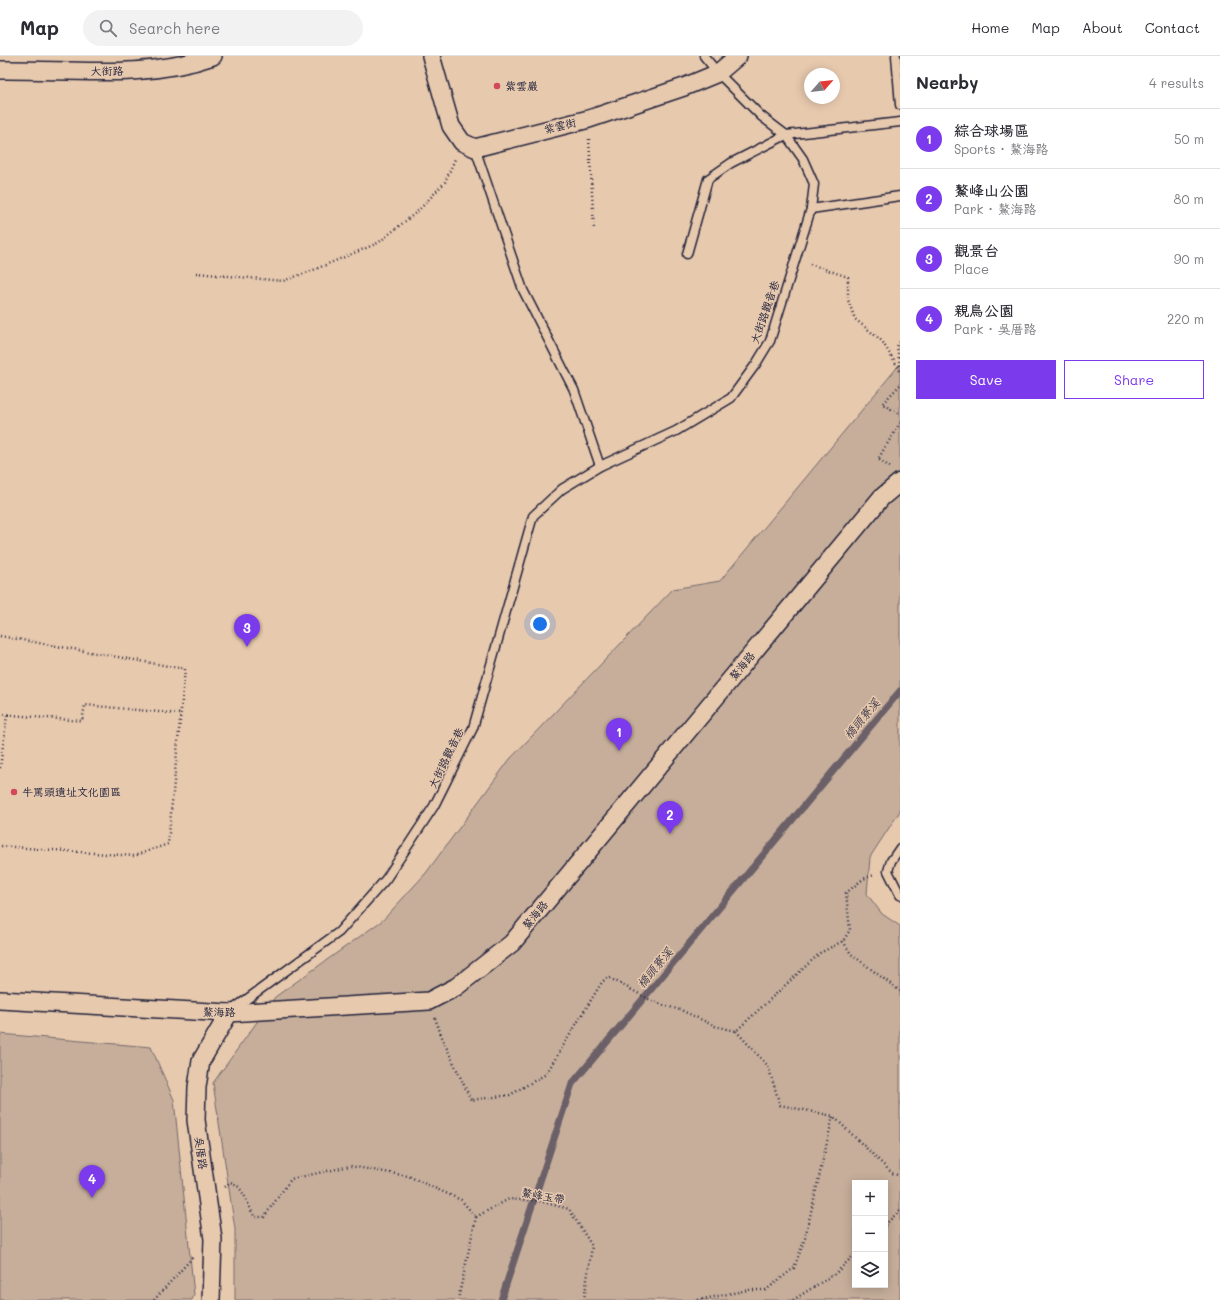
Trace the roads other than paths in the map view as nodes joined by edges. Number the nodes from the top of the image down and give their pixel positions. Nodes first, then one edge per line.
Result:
1 (213, 56) edge
2 (432, 56) edge
3 (704, 56) edge
4 (738, 56) edge
5 (896, 56) edge
6 (64, 64) edge
7 (0, 70) edge
8 (718, 73) junction
9 (899, 87) edge
10 (900, 105) edge
11 (900, 122) edge
12 (786, 135) junction
13 (468, 145) junction
14 (900, 196) edge
15 (811, 209) junction
16 (687, 254) dead end
17 (600, 466) junction
18 (897, 476) edge
19 (900, 848) edge
20 (900, 895) edge
21 (0, 1000) edge
22 (229, 1013) junction
23 (211, 1300) edge

1 - 6 street, 大街路
2 - 13 street
3 - 8 lane, 大街路觀音巷
4 - 8 street, 紫雲街
5 - 9 lane
6 - 7 street, 大街路
8 - 12 lane, 大街路觀音巷
8 - 13 street, 紫雲街
9 - 10 lane
11 - 12 lane
12 - 15 lane, 大街路觀音巷
12 - 16 lane
13 - 17 lane
14 - 15 lane
15 - 17 lane, 大街路觀音巷
17 - 22 lane, 大街路觀音巷
18 - 22 street, 鰲海路
19 - 20 lane
21 - 22 street, 鰲海路
22 - 23 street, 吳厝路

